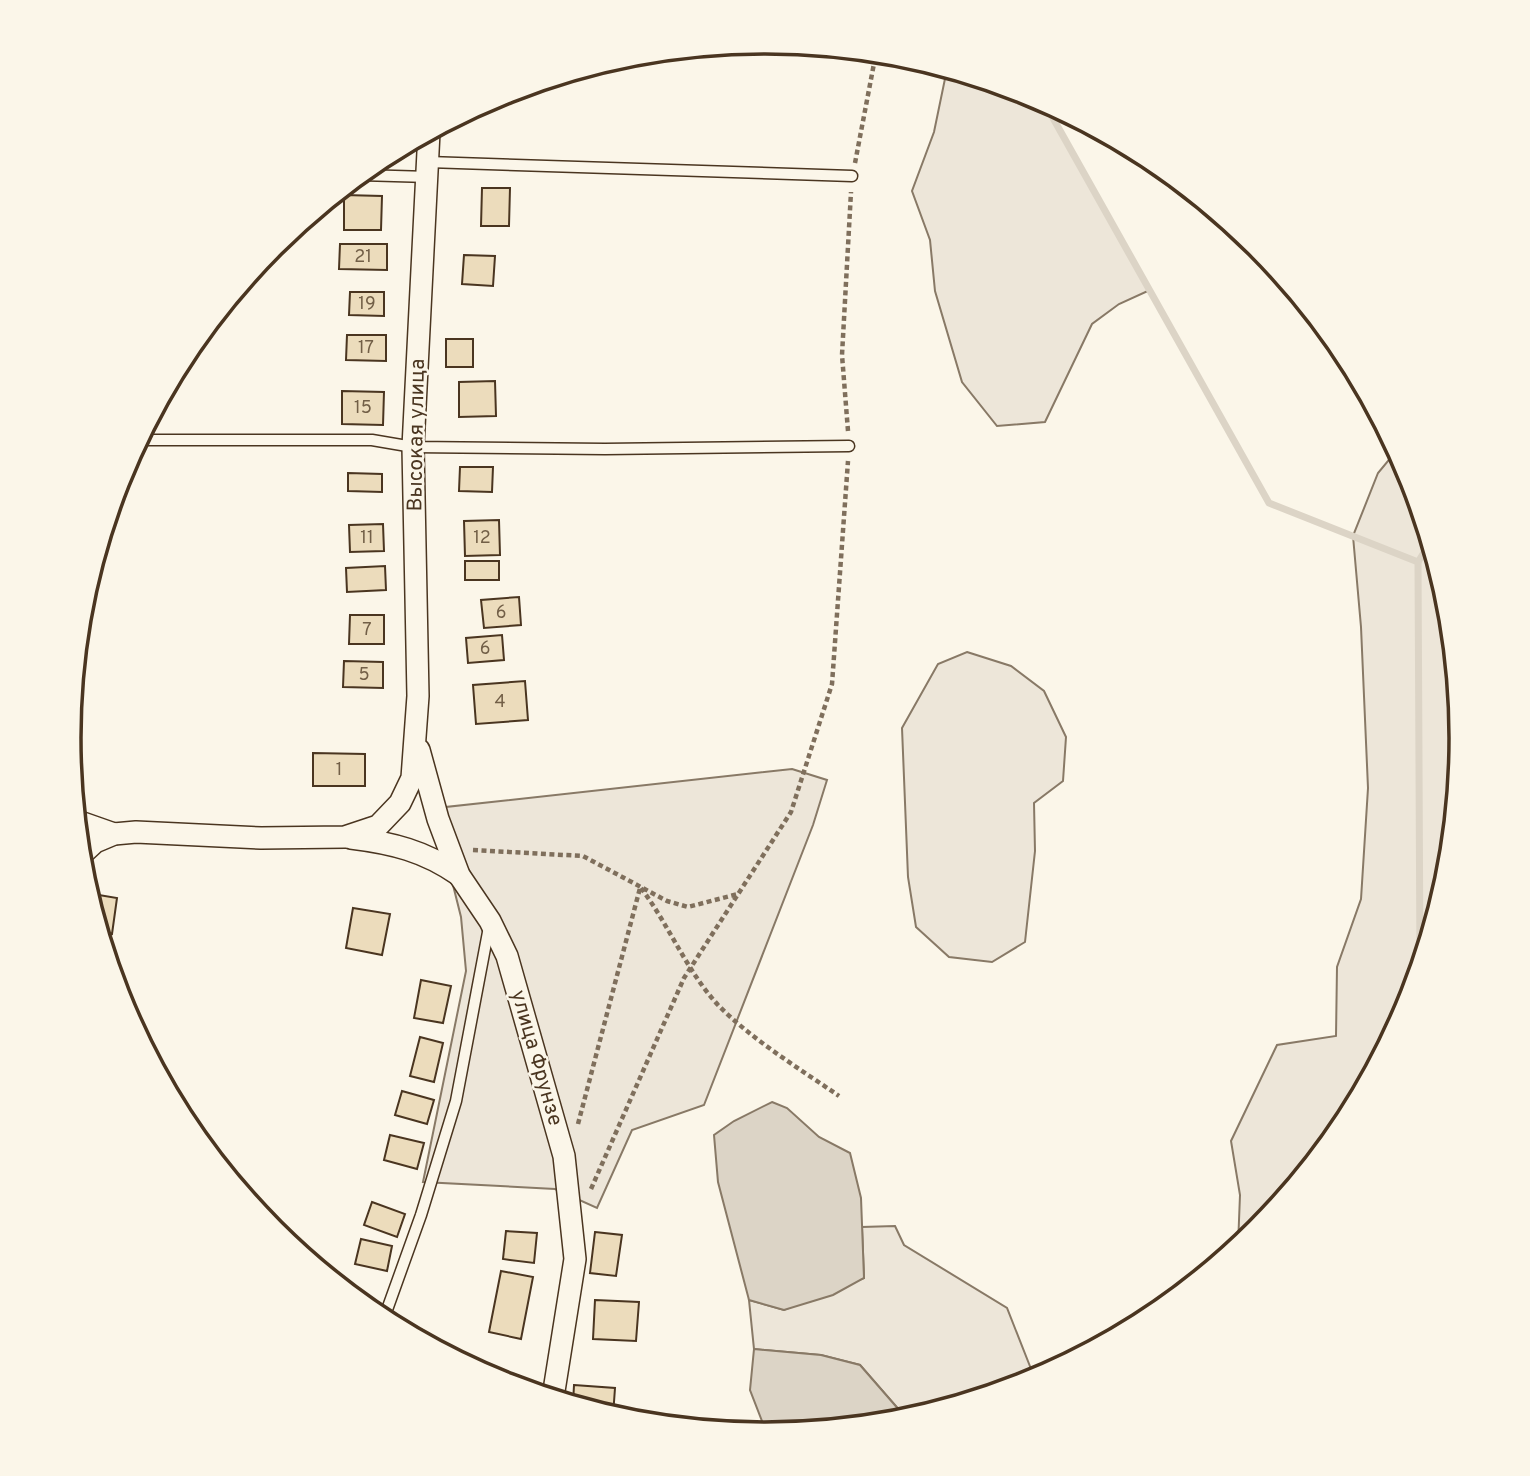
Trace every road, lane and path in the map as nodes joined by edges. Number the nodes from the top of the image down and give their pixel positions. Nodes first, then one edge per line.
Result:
1 (874, 63) edge
2 (429, 143) edge
3 (429, 170) junction
4 (379, 174) edge
5 (852, 176) junction
6 (150, 440) edge
7 (849, 446) junction
8 (413, 447) junction
9 (416, 737) junction
10 (87, 824) edge
11 (114, 834) junction
12 (345, 837) junction
13 (90, 846) edge
14 (450, 850) junction
15 (459, 875) junction
16 (640, 888) junction
17 (739, 893) junction
18 (490, 921) junction
19 (690, 968) junction
20 (839, 1096) dead end
21 (577, 1130) dead end
22 (572, 1219) junction
23 (387, 1308) edge
24 (554, 1388) edge

1 - 5 path
2 - 3 street, Высокая улица
3 - 4 lane
3 - 5 lane
3 - 8 street, Высокая улица
5 - 7 path
6 - 8 lane
7 - 8 lane
7 - 17 path
8 - 9 street, Высокая улица
9 - 12 street, Высокая улица
9 - 14 street, улица Фрунзе
10 - 11 street
11 - 12 street
11 - 13 street
12 - 15 street
14 - 15 street, улица Фрунзе
14 - 16 path
15 - 18 street, улица Фрунзе
16 - 17 path
16 - 19 path
16 - 21 path
17 - 19 path
18 - 22 street, улица Фрунзе
18 - 23 lane
19 - 20 path
19 - 22 path
22 - 24 street, улица Фрунзе

